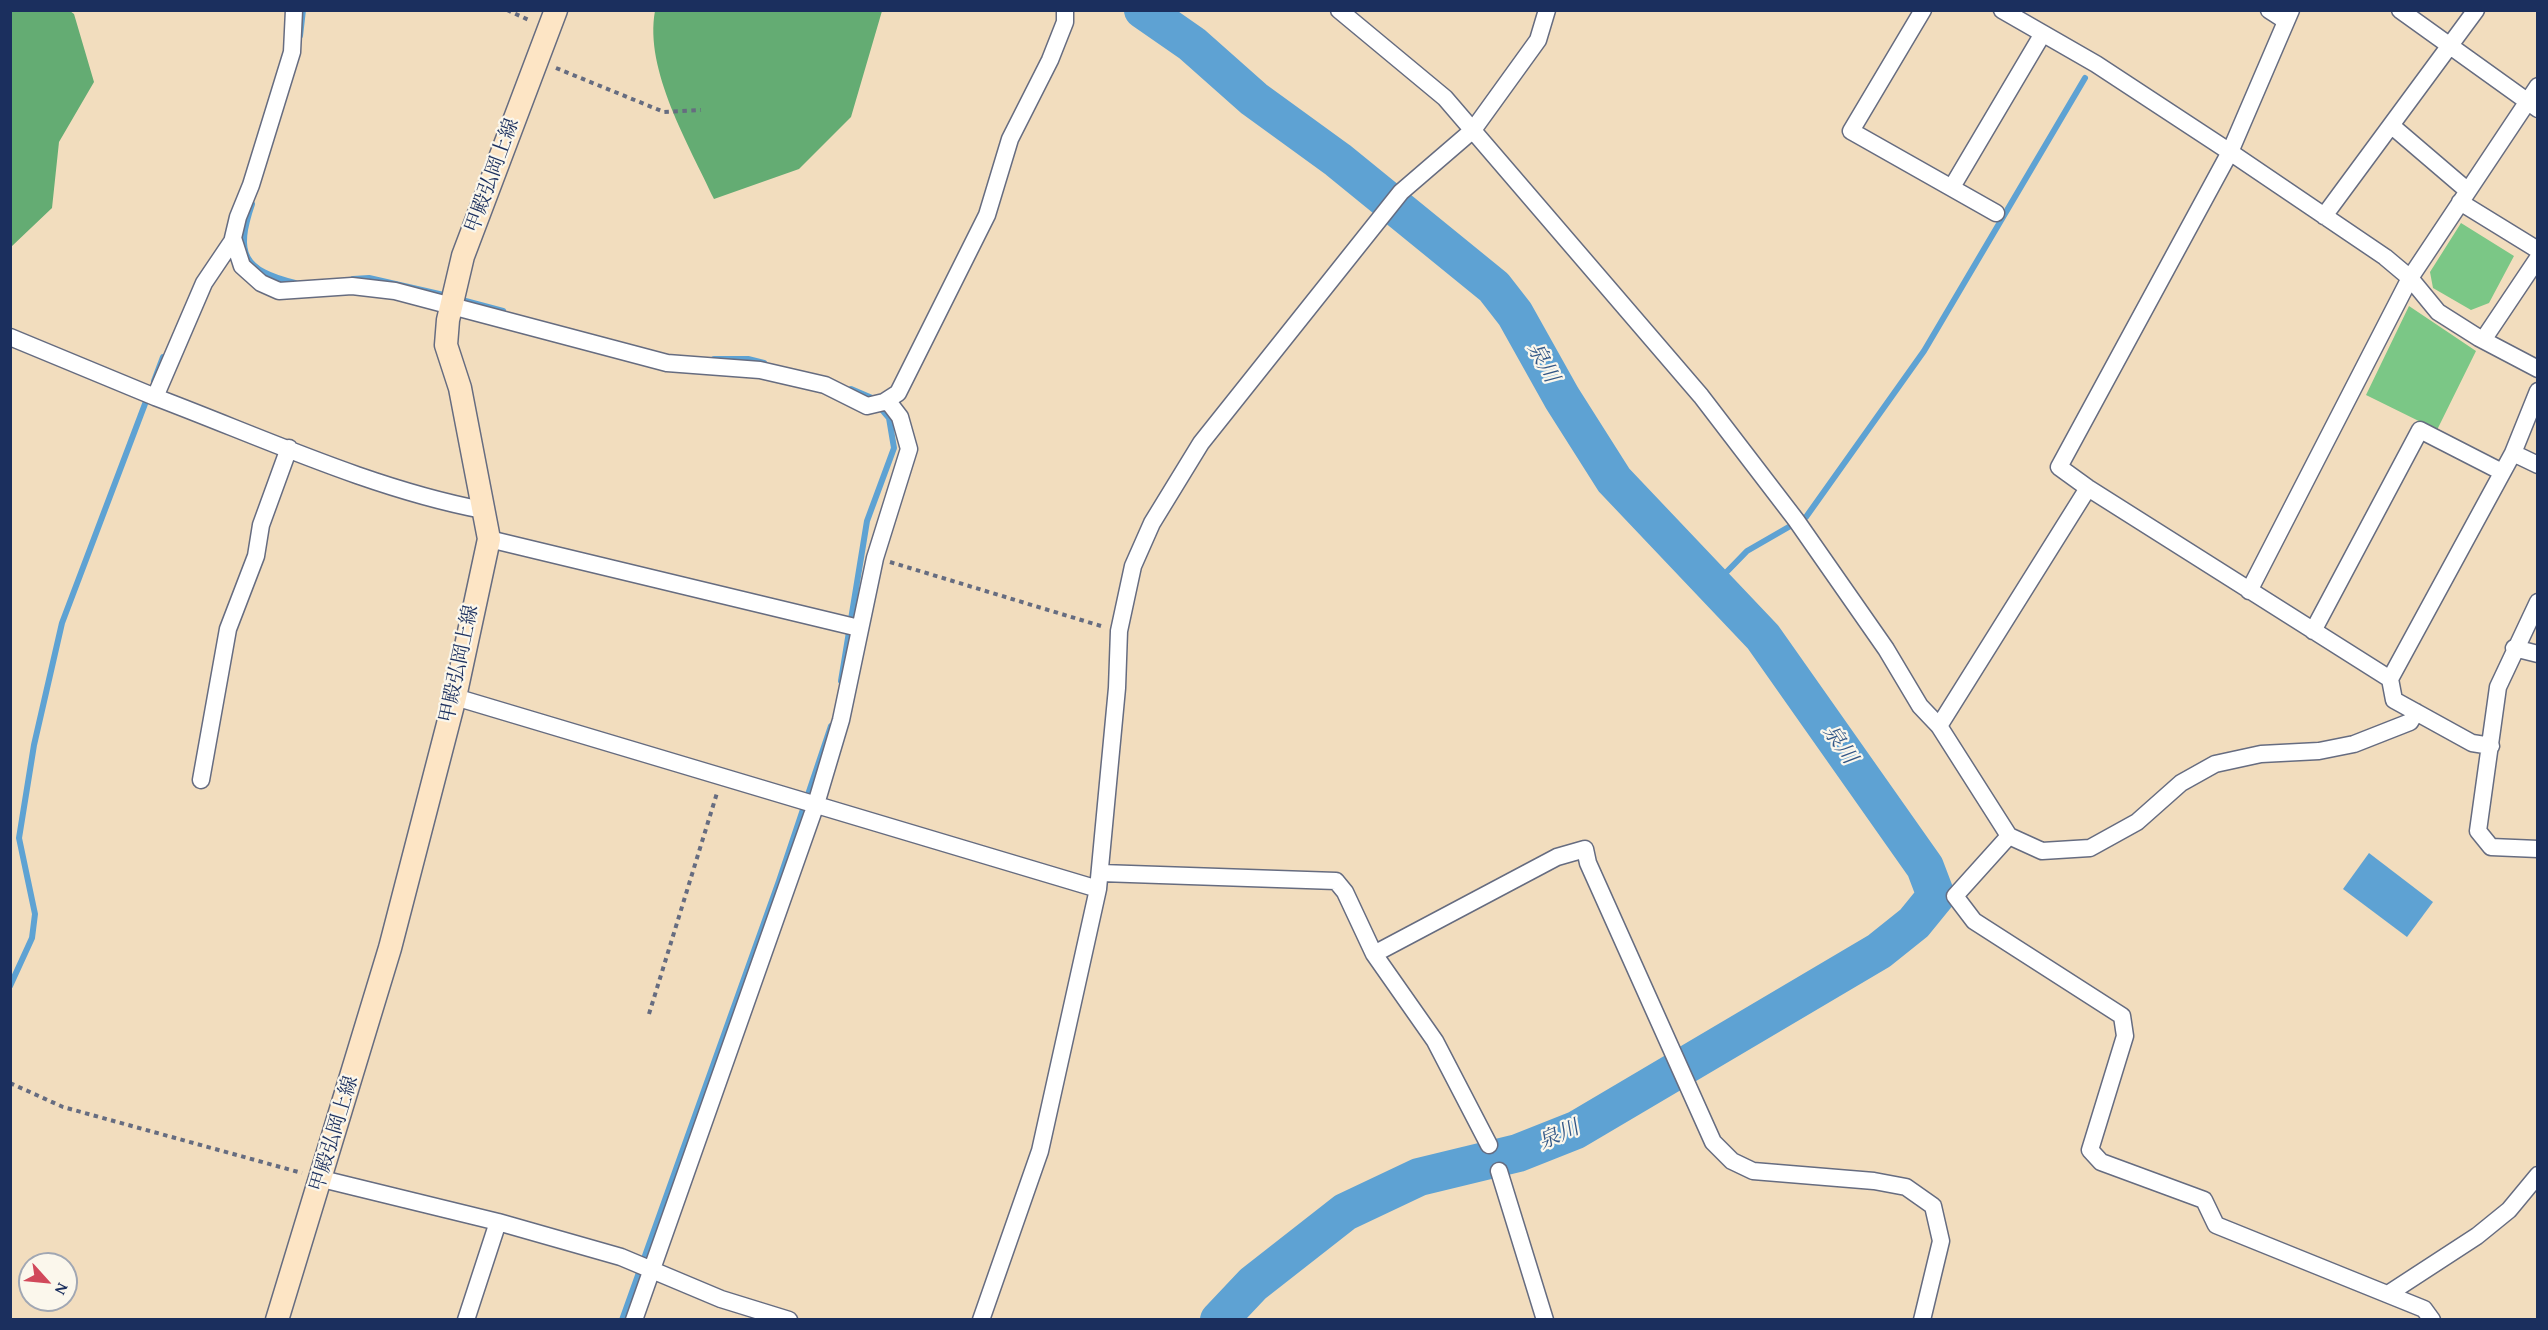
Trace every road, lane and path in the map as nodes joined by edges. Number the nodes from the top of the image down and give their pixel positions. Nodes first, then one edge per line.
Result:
1 (294, 10) edge
2 (556, 10) edge
3 (1065, 10) edge
4 (1339, 10) edge
5 (1547, 10) edge
6 (1923, 10) edge
7 (2002, 10) edge
8 (2269, 10) edge
9 (2400, 10) edge
10 (2476, 10) edge
11 (2289, 16) edge
12 (2042, 35) junction
13 (2451, 46) junction
14 (536, 59) junction
15 (2538, 86) edge
16 (2532, 106) edge
17 (701, 110) dead end
18 (2392, 126) junction
19 (1473, 130) junction
20 (2230, 152) junction
21 (1952, 187) junction
22 (2464, 196) junction
23 (1996, 213) dead end
24 (2324, 216) junction
25 (233, 240) junction
26 (2538, 250) edge
27 (2538, 258) edge
28 (2410, 278) junction
29 (453, 298) junction
30 (10, 337) edge
31 (2483, 340) junction
32 (2538, 369) edge
33 (2538, 391) edge
34 (155, 397) junction
35 (882, 403) junction
36 (289, 448) junction
37 (2512, 453) junction
38 (2538, 465) edge
39 (2502, 472) junction
40 (2088, 489) junction
41 (483, 510) junction
42 (489, 538) junction
43 (875, 558) junction
44 (2249, 591) junction
45 (2538, 602) edge
46 (856, 628) junction
47 (1119, 631) junction
48 (2313, 631) junction
49 (2514, 648) junction
50 (2538, 654) edge
51 (2390, 679) junction
52 (455, 697) junction
53 (2416, 712) junction
54 (1939, 726) junction
55 (2490, 746) junction
56 (722, 775) junction
57 (201, 780) dead end
58 (816, 804) junction
59 (2009, 836) junction
60 (2538, 849) edge
61 (1099, 881) junction
62 (1374, 954) junction
63 (649, 1014) dead end
64 (10, 1083) edge
65 (1489, 1145) dead end
66 (1499, 1172) dead end
67 (2538, 1174) edge
68 (322, 1179) junction
69 (498, 1222) junction
70 (648, 1268) junction
71 (2388, 1294) junction
72 (277, 1320) edge
73 (466, 1320) edge
74 (634, 1320) edge
75 (789, 1320) edge
76 (981, 1320) edge
77 (1545, 1320) edge
78 (1922, 1320) edge
79 (2432, 1320) edge

1 - 25 street
2 - 14 main road, 甲殿弘岡上線
3 - 35 street
4 - 19 street
5 - 19 street
6 - 21 street
7 - 12 street
8 - 11 street
9 - 13 street
10 - 13 street
11 - 20 street
12 - 20 street
12 - 21 street
13 - 16 street
13 - 18 street
14 - 17 path
14 - 29 main road, 甲殿弘岡上線
15 - 16 street
16 - 22 street
18 - 22 street
18 - 24 street
19 - 47 street
19 - 54 street
20 - 24 street
20 - 40 street
21 - 23 street
22 - 26 street
22 - 28 street
24 - 28 street
25 - 29 street
25 - 34 street
27 - 31 street
28 - 31 street
28 - 44 street
29 - 35 street
29 - 41 main road, 甲殿弘岡上線
30 - 34 street
31 - 32 street
33 - 37 street
34 - 36 street
35 - 43 street
36 - 41 street
36 - 57 street
37 - 38 street
37 - 39 street
39 - 48 street
39 - 51 street
40 - 44 street
40 - 54 street
41 - 42 main road, 甲殿弘岡上線
42 - 46 street
42 - 52 main road, 甲殿弘岡上線
43 - 46 street
43 - 47 path
44 - 48 street
45 - 49 street
46 - 58 street
47 - 61 street
48 - 51 street
49 - 50 street
49 - 55 street
51 - 53 street
52 - 56 street
52 - 68 main road, 甲殿弘岡上線
53 - 55 street
53 - 59 street
54 - 59 street
55 - 60 street
56 - 58 street
56 - 63 path
58 - 61 street
58 - 70 street
59 - 71 street
61 - 62 street
61 - 76 street
62 - 65 street
62 - 78 street
64 - 68 path
66 - 77 street
67 - 71 street
68 - 69 street
68 - 72 main road, 甲殿弘岡上線
69 - 70 street
69 - 73 street
70 - 74 street
70 - 75 street
71 - 79 street

